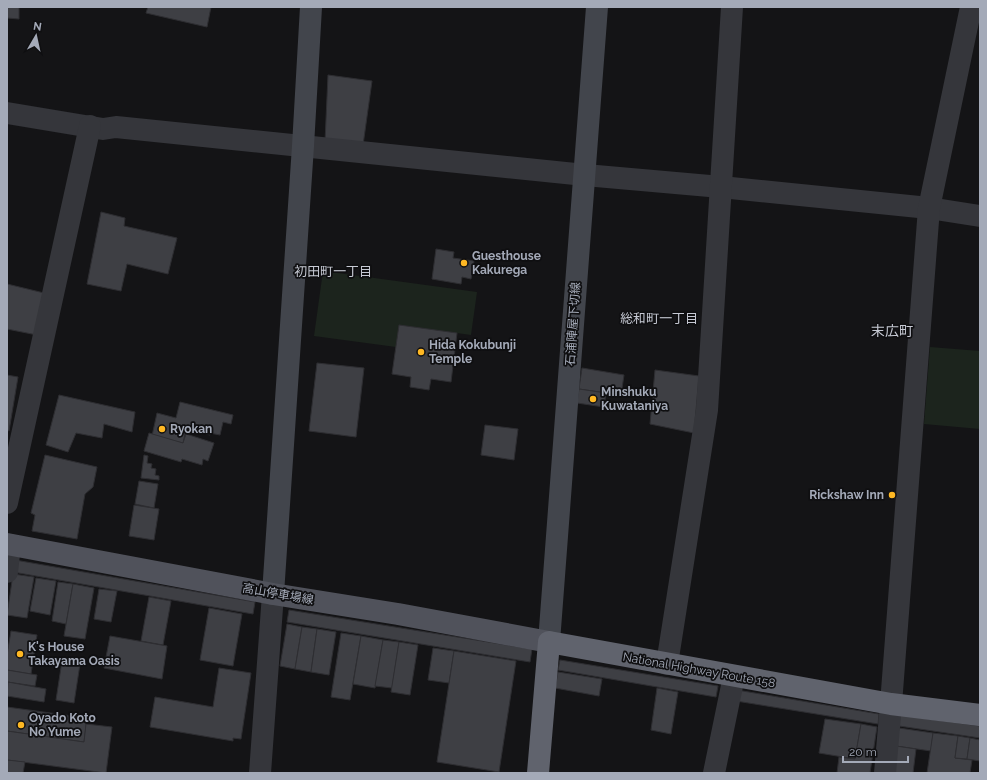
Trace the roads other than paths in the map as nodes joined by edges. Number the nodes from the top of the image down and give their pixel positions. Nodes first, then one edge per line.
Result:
1 (311, 7) edge
2 (597, 7) edge
3 (732, 7) edge
4 (971, 7) edge
5 (7, 113) edge
6 (90, 126) junction
7 (303, 146) junction
8 (585, 175) junction
9 (721, 187) junction
10 (929, 208) junction
11 (980, 216) edge
12 (7, 504) edge
13 (9, 544) edge
14 (7, 572) edge
15 (273, 594) junction
16 (549, 642) junction
17 (667, 664) junction
18 (734, 676) junction
19 (891, 704) junction
20 (980, 715) edge
21 (260, 773) edge
22 (538, 773) edge
23 (714, 773) edge
24 (885, 773) edge

1 - 7 main road
2 - 8 main road, 石浦陣屋下切線
3 - 9 street
4 - 10 street
5 - 6 street
6 - 7 street
6 - 12 street
7 - 8 street
7 - 15 main road
8 - 9 street
8 - 16 main road, 石浦陣屋下切線
9 - 10 street
9 - 17 street
10 - 11 street
10 - 19 street
13 - 14 street
13 - 15 main road, 高山停車場線
15 - 16 main road, 高山停車場線
15 - 21 street
16 - 17 highway, National Highway Route 158
16 - 22 highway
17 - 18 highway, National Highway Route 158
18 - 19 highway, National Highway Route 158
18 - 23 street
19 - 20 highway, National Highway Route 158
19 - 24 street

